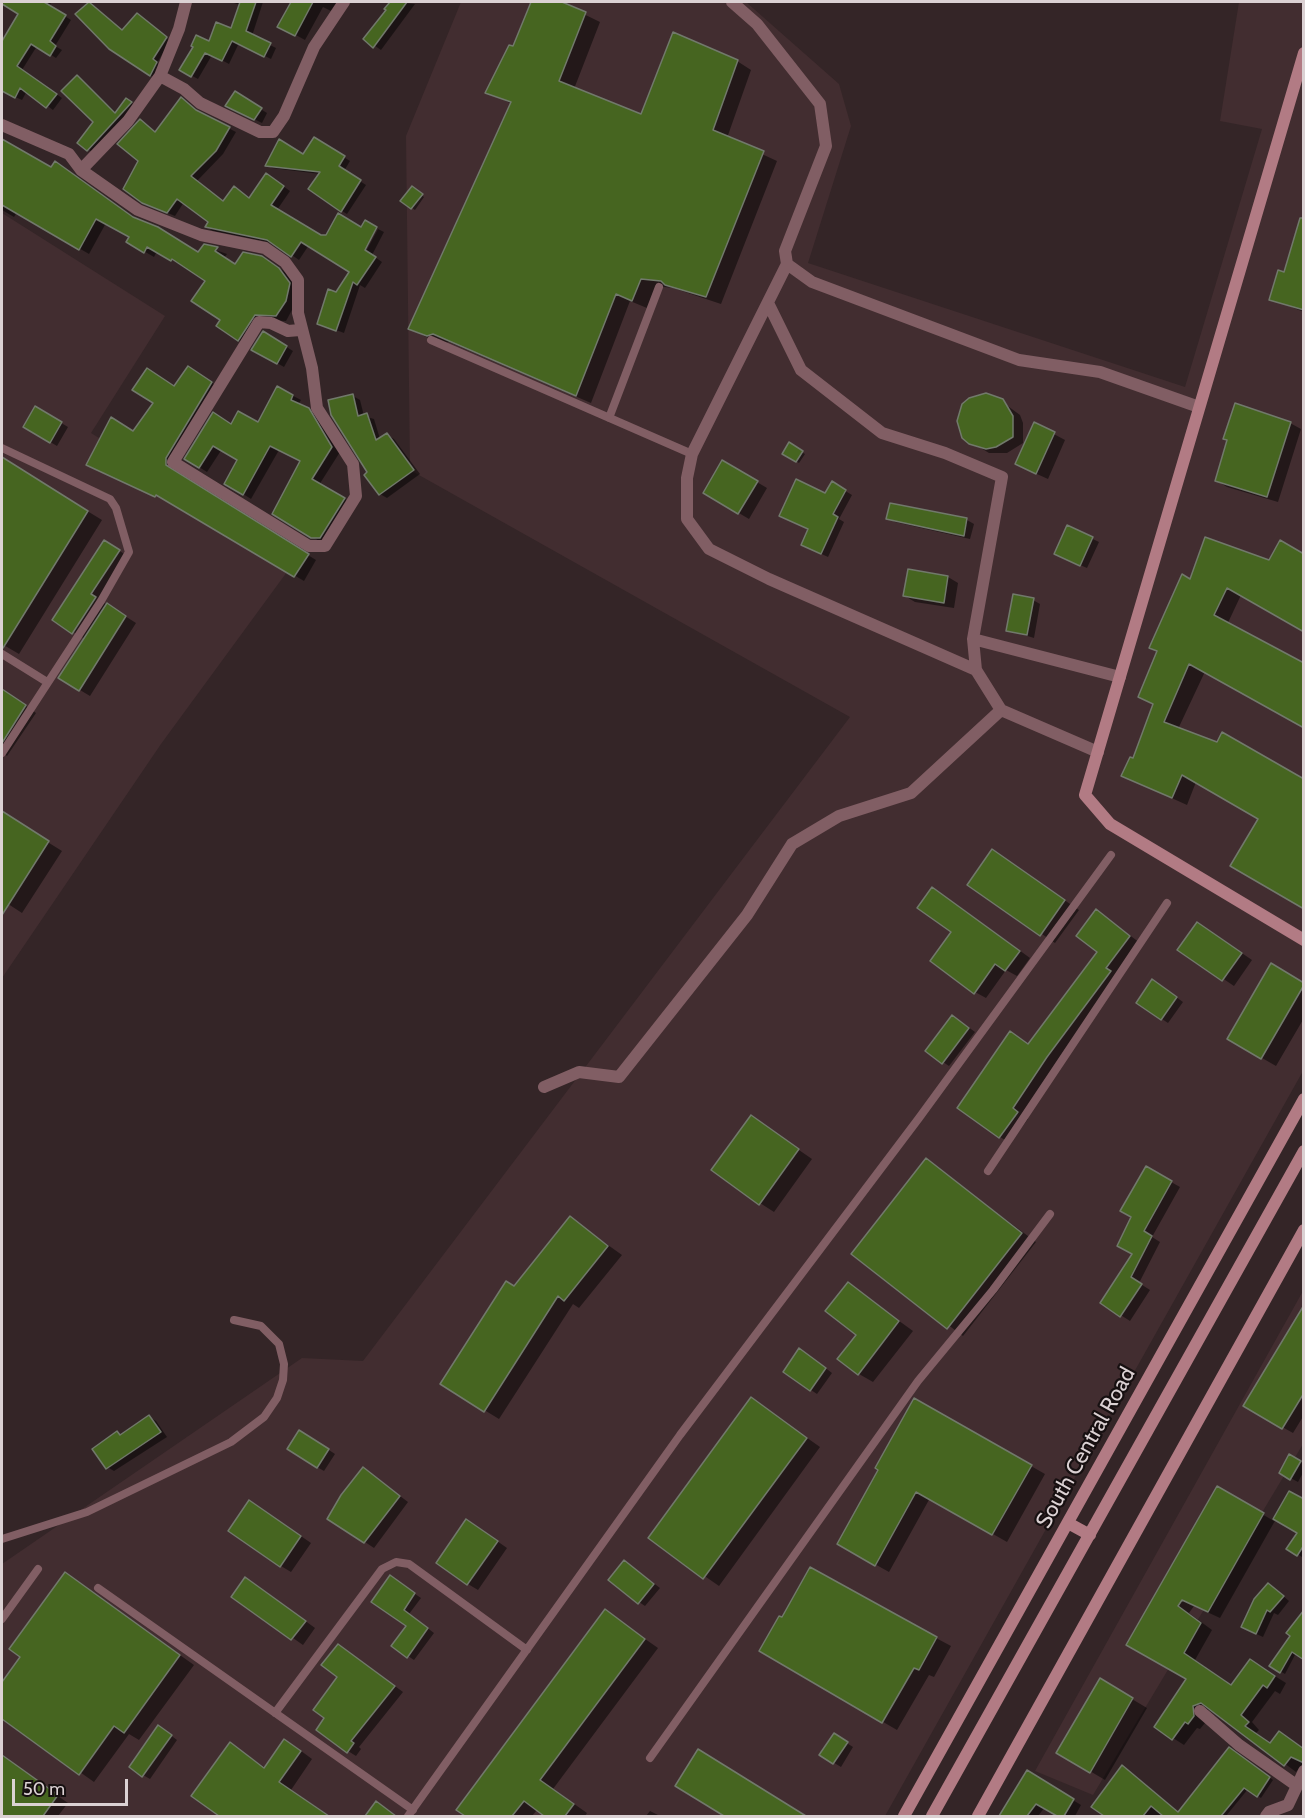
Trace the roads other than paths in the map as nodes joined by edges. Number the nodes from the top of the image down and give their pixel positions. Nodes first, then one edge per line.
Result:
1 (186, 2) edge
2 (344, 2) edge
3 (732, 2) edge
4 (1304, 53) edge
5 (160, 76) junction
6 (2, 125) edge
7 (81, 170) junction
8 (788, 264) junction
9 (659, 286) dead end
10 (768, 303) junction
11 (300, 330) junction
12 (431, 340) dead end
13 (1199, 407) junction
14 (609, 418) junction
15 (2, 448) edge
16 (692, 454) junction
17 (973, 639) junction
18 (2, 654) edge
19 (976, 670) junction
20 (1120, 677) junction
21 (47, 682) junction
22 (1001, 710) junction
23 (1098, 752) junction
24 (2, 753) edge
25 (1111, 855) dead end
26 (1167, 903) dead end
27 (1304, 940) edge
28 (544, 1087) dead end
29 (1304, 1098) edge
30 (1304, 1151) edge
31 (988, 1171) dead end
32 (1050, 1214) dead end
33 (1304, 1230) edge
34 (234, 1320) dead end
35 (1068, 1523) junction
36 (1090, 1535) junction
37 (2, 1539) edge
38 (38, 1569) dead end
39 (98, 1588) dead end
40 (2, 1620) edge
41 (527, 1650) junction
42 (1200, 1711) dead end
43 (275, 1713) junction
44 (650, 1758) dead end
45 (1304, 1771) edge
46 (1296, 1785) junction
47 (410, 1813) edge
48 (904, 1816) edge
49 (932, 1816) edge
50 (978, 1816) edge
51 (1266, 1816) edge

1 - 5 street
2 - 5 street
3 - 8 street
4 - 13 street
5 - 7 street
6 - 7 street
7 - 11 street
8 - 10 street
8 - 13 street
9 - 14 lane
10 - 16 street
10 - 17 street
11 - 11 street
12 - 14 lane
13 - 20 street
14 - 16 lane
15 - 21 lane
16 - 19 street
17 - 19 street
17 - 20 street
18 - 21 lane
19 - 22 street
20 - 23 street
21 - 24 lane
22 - 23 street
22 - 28 street
23 - 27 street
25 - 41 lane
26 - 31 lane
29 - 35 street, South Central Road
30 - 36 street, South Central Road
32 - 44 lane
33 - 50 street
34 - 37 lane
35 - 36 street
35 - 48 street, South Central Road
36 - 49 street, South Central Road
38 - 40 lane
39 - 43 lane
41 - 43 lane
41 - 47 lane
42 - 46 street
43 - 47 lane
45 - 46 street
46 - 51 street

